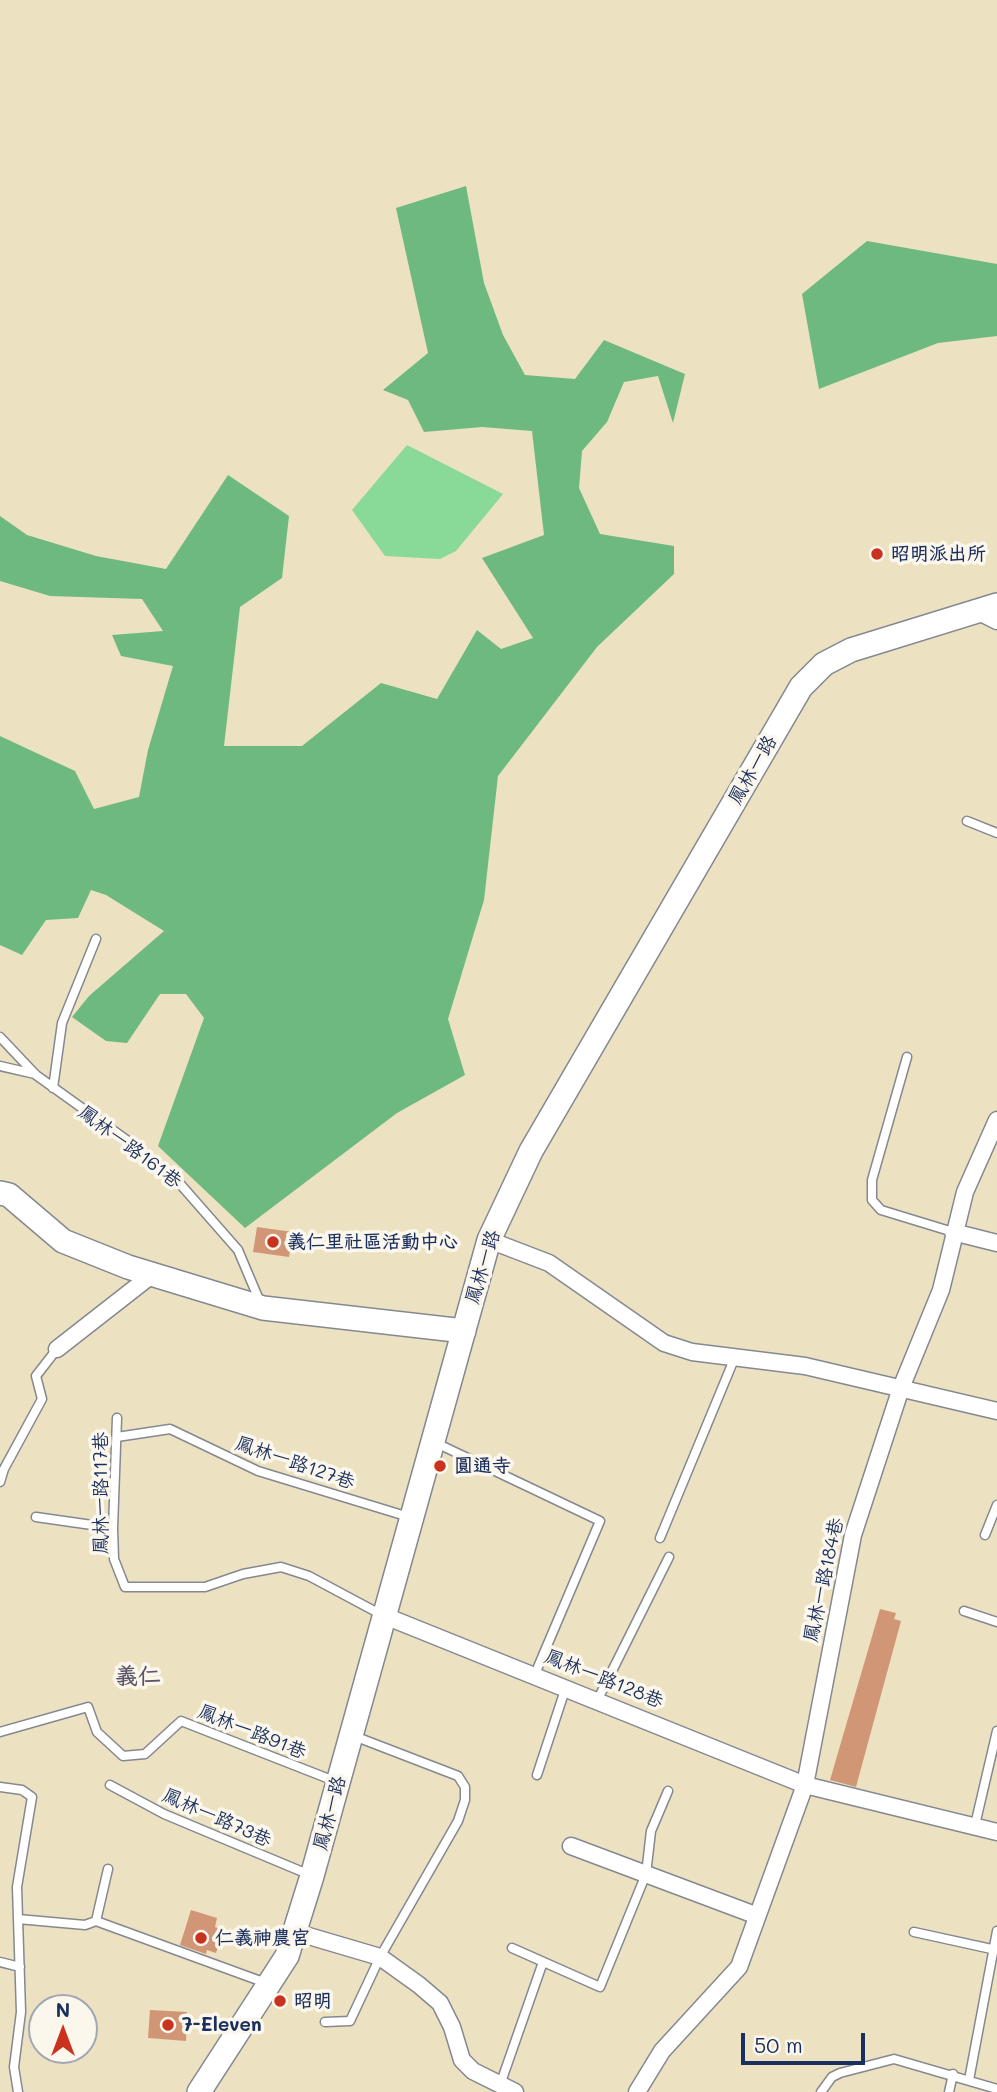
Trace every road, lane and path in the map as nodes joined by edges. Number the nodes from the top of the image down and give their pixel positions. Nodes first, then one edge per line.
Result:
1 (990, 612) edge
2 (967, 821) dead end
3 (997, 833) edge
4 (96, 939) dead end
5 (0, 1037) edge
6 (907, 1056) dead end
7 (0, 1066) edge
8 (36, 1075) junction
9 (53, 1088) junction
10 (997, 1120) edge
11 (0, 1193) edge
12 (953, 1232) junction
13 (489, 1240) junction
14 (997, 1243) edge
15 (153, 1274) junction
16 (262, 1308) junction
17 (464, 1331) junction
18 (57, 1349) joint
19 (735, 1357) junction
20 (901, 1388) junction
21 (997, 1411) edge
22 (117, 1418) dead end
23 (117, 1437) junction
24 (434, 1442) junction
25 (0, 1482) edge
26 (997, 1505) edge
27 (36, 1517) dead end
28 (412, 1518) junction
29 (113, 1528) junction
30 (985, 1535) dead end
31 (660, 1538) dead end
32 (669, 1557) dead end
33 (964, 1611) dead end
34 (385, 1616) junction
35 (997, 1622) edge
36 (535, 1674) junction
37 (566, 1686) junction
38 (598, 1699) junction
39 (997, 1731) edge
40 (0, 1732) edge
41 (351, 1735) junction
42 (537, 1775) dead end
43 (338, 1782) junction
44 (110, 1785) dead end
45 (805, 1785) junction
46 (0, 1787) edge
47 (668, 1791) dead end
48 (975, 1825) junction
49 (997, 1832) edge
50 (571, 1846) dead end
51 (108, 1869) dead end
52 (646, 1874) junction
53 (313, 1876) junction
54 (755, 1915) junction
55 (18, 1919) junction
56 (96, 1921) junction
57 (997, 1931) edge
58 (295, 1932) junction
59 (914, 1932) dead end
60 (512, 1948) dead end
61 (995, 1949) edge
62 (380, 1957) junction
63 (0, 1962) edge
64 (543, 1962) junction
65 (20, 1967) junction
66 (271, 1985) junction
67 (325, 2022) dead end
68 (953, 2074) junction
69 (969, 2081) junction
70 (508, 2088) edge
71 (997, 2089) edge
72 (18, 2092) edge
73 (200, 2092) edge
74 (637, 2092) edge
75 (821, 2092) edge
76 (949, 2092) edge

1 - 13 street, 鳳林一路
2 - 3 lane
4 - 9 lane
5 - 8 lane, 鳳林一路161巷
6 - 12 lane
7 - 8 lane
8 - 9 lane, 鳳林一路161巷
9 - 16 lane, 鳳林一路161巷
10 - 12 street, 鳳林一路184巷
11 - 15 street
12 - 14 street
12 - 20 street, 鳳林一路184巷
13 - 17 street, 鳳林一路
13 - 19 street
15 - 16 street
15 - 18 street
16 - 17 street
17 - 24 street, 鳳林一路
18 - 25 lane
19 - 20 street
19 - 31 lane
20 - 21 street
20 - 45 street, 鳳林一路184巷
22 - 23 lane, 鳳林一路117巷
23 - 28 lane, 鳳林一路127巷
23 - 29 lane, 鳳林一路117巷
24 - 28 street, 鳳林一路
24 - 36 lane
26 - 30 lane
27 - 29 lane
28 - 34 street, 鳳林一路
29 - 34 lane, 鳳林一路117巷
32 - 38 lane
33 - 35 lane
34 - 36 street, 鳳林一路128巷
34 - 41 street, 鳳林一路
36 - 37 street, 鳳林一路128巷
37 - 38 street, 鳳林一路128巷
37 - 42 lane
38 - 45 street, 鳳林一路128巷
39 - 48 lane
40 - 43 lane, 鳳林一路91巷
41 - 43 street, 鳳林一路
41 - 62 lane
43 - 53 street, 鳳林一路
44 - 53 lane, 鳳林一路73巷
45 - 48 street, 鳳林一路128巷
45 - 54 street
46 - 55 lane
47 - 52 lane
48 - 49 street, 鳳林一路128巷
50 - 52 street
51 - 56 lane
52 - 54 street
52 - 64 lane
53 - 58 street, 鳳林一路
54 - 74 street
55 - 56 lane
55 - 65 lane
56 - 66 lane
57 - 61 lane
58 - 62 street
58 - 66 street, 鳳林一路
59 - 61 lane
60 - 64 lane
61 - 69 lane
62 - 67 lane
62 - 70 street
63 - 65 lane
64 - 70 lane
65 - 72 lane
66 - 73 street, 鳳林一路
68 - 69 lane
68 - 75 lane
68 - 76 lane
69 - 71 lane

